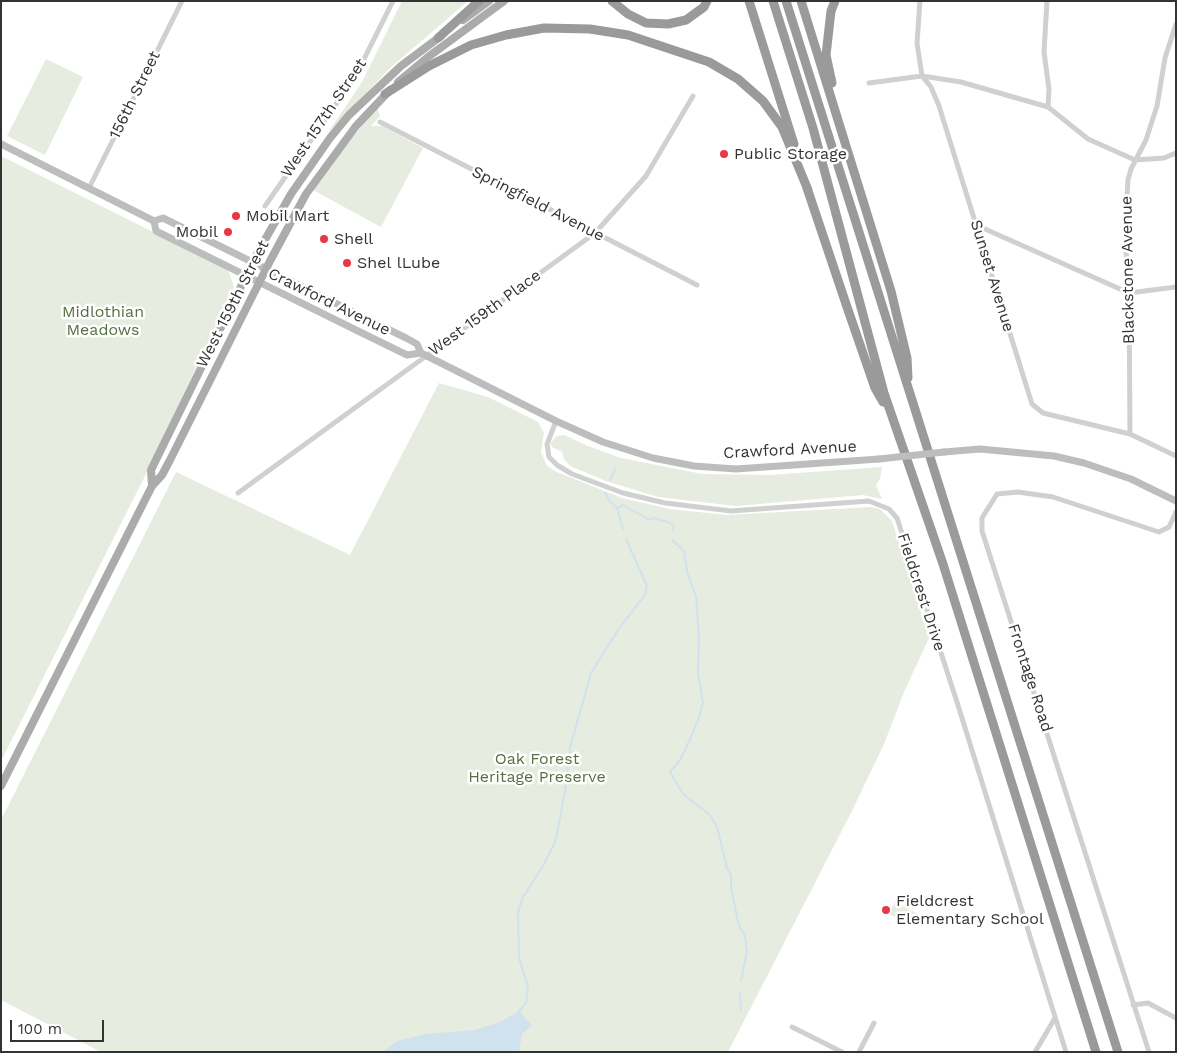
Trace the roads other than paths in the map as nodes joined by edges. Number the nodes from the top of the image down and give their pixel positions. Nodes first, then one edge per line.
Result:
1 (182, 1) edge
2 (393, 1) edge
3 (478, 1) edge
4 (489, 1) edge
5 (504, 1) edge
6 (612, 1) edge
7 (707, 1) edge
8 (749, 1) edge
9 (773, 1) edge
10 (786, 1) edge
11 (801, 1) edge
12 (835, 1) edge
13 (920, 1) edge
14 (1047, 1) edge
15 (1176, 24) edge
16 (438, 38) junction
17 (922, 76) junction
18 (869, 83) dead end
19 (386, 94) junction
20 (693, 96) dead end
21 (1048, 107) junction
22 (380, 122) dead end
23 (842, 132) junction
24 (1, 144) edge
25 (1176, 153) edge
26 (1135, 160) junction
27 (89, 188) junction
28 (808, 190) junction
29 (264, 206) dead end
30 (154, 221) junction
31 (976, 225) junction
32 (595, 233) junction
33 (253, 262) junction
34 (266, 269) junction
35 (246, 276) junction
36 (259, 282) junction
37 (697, 285) dead end
38 (1176, 287) edge
39 (1129, 293) junction
40 (423, 354) junction
41 (908, 388) junction
42 (556, 421) junction
43 (896, 428) junction
44 (1130, 434) junction
45 (1176, 456) edge
46 (152, 486) junction
47 (238, 492) dead end
48 (1176, 501) edge
49 (1176, 512) edge
50 (1, 786) edge
51 (1133, 1005) junction
52 (1056, 1018) junction
53 (1176, 1018) edge
54 (874, 1023) dead end
55 (792, 1027) dead end
56 (842, 1052) edge
57 (859, 1052) edge
58 (1035, 1052) edge
59 (1066, 1052) edge
60 (1096, 1052) edge
61 (1118, 1052) edge
62 (1149, 1052) edge

1 - 27 street, 156th Street
2 - 29 street, West 157th Street
3 - 16 highway
4 - 16 main road, West 159th Street
5 - 19 main road, West 159th Street
6 - 7 highway
8 - 28 highway
9 - 43 highway
10 - 41 highway
11 - 23 highway
12 - 23 highway
13 - 17 street, Sunset Avenue
14 - 21 street
15 - 26 street, Blackstone Avenue
16 - 33 main road, West 159th Street
17 - 18 street
17 - 21 street
17 - 31 street, Sunset Avenue
19 - 28 highway
19 - 34 main road, West 159th Street
20 - 32 street, West 159th Place
21 - 26 street
22 - 32 street, Springfield Avenue
23 - 41 highway
24 - 27 main road, Crawford Avenue
25 - 26 street
26 - 39 street, Blackstone Avenue
27 - 30 main road, Crawford Avenue
28 - 43 highway
30 - 33 main road, Crawford Avenue
30 - 35 main road, Crawford Avenue
31 - 39 street
31 - 44 street, Sunset Avenue
32 - 37 street, Springfield Avenue
32 - 40 street, West 159th Place
33 - 34 main road, Crawford Avenue
33 - 35 main road, West 159th Street
34 - 36 main road, West 159th Street
34 - 40 main road, Crawford Avenue
35 - 36 main road, Crawford Avenue
35 - 46 main road, West 159th Street
36 - 40 main road, Crawford Avenue
36 - 46 main road, West 159th Street
38 - 39 street
39 - 44 street, Blackstone Avenue
40 - 42 main road, Crawford Avenue
40 - 47 street, West 159th Place
41 - 61 highway
42 - 48 main road, Crawford Avenue, bridge
42 - 52 street, Fieldcrest Drive
43 - 60 highway
44 - 45 street, Sunset Avenue
46 - 50 main road, West 159th Street
49 - 51 street, Frontage Road
51 - 53 street
51 - 62 street, Frontage Road
52 - 58 street
52 - 59 street, Fieldcrest Drive
54 - 57 street
55 - 56 street

